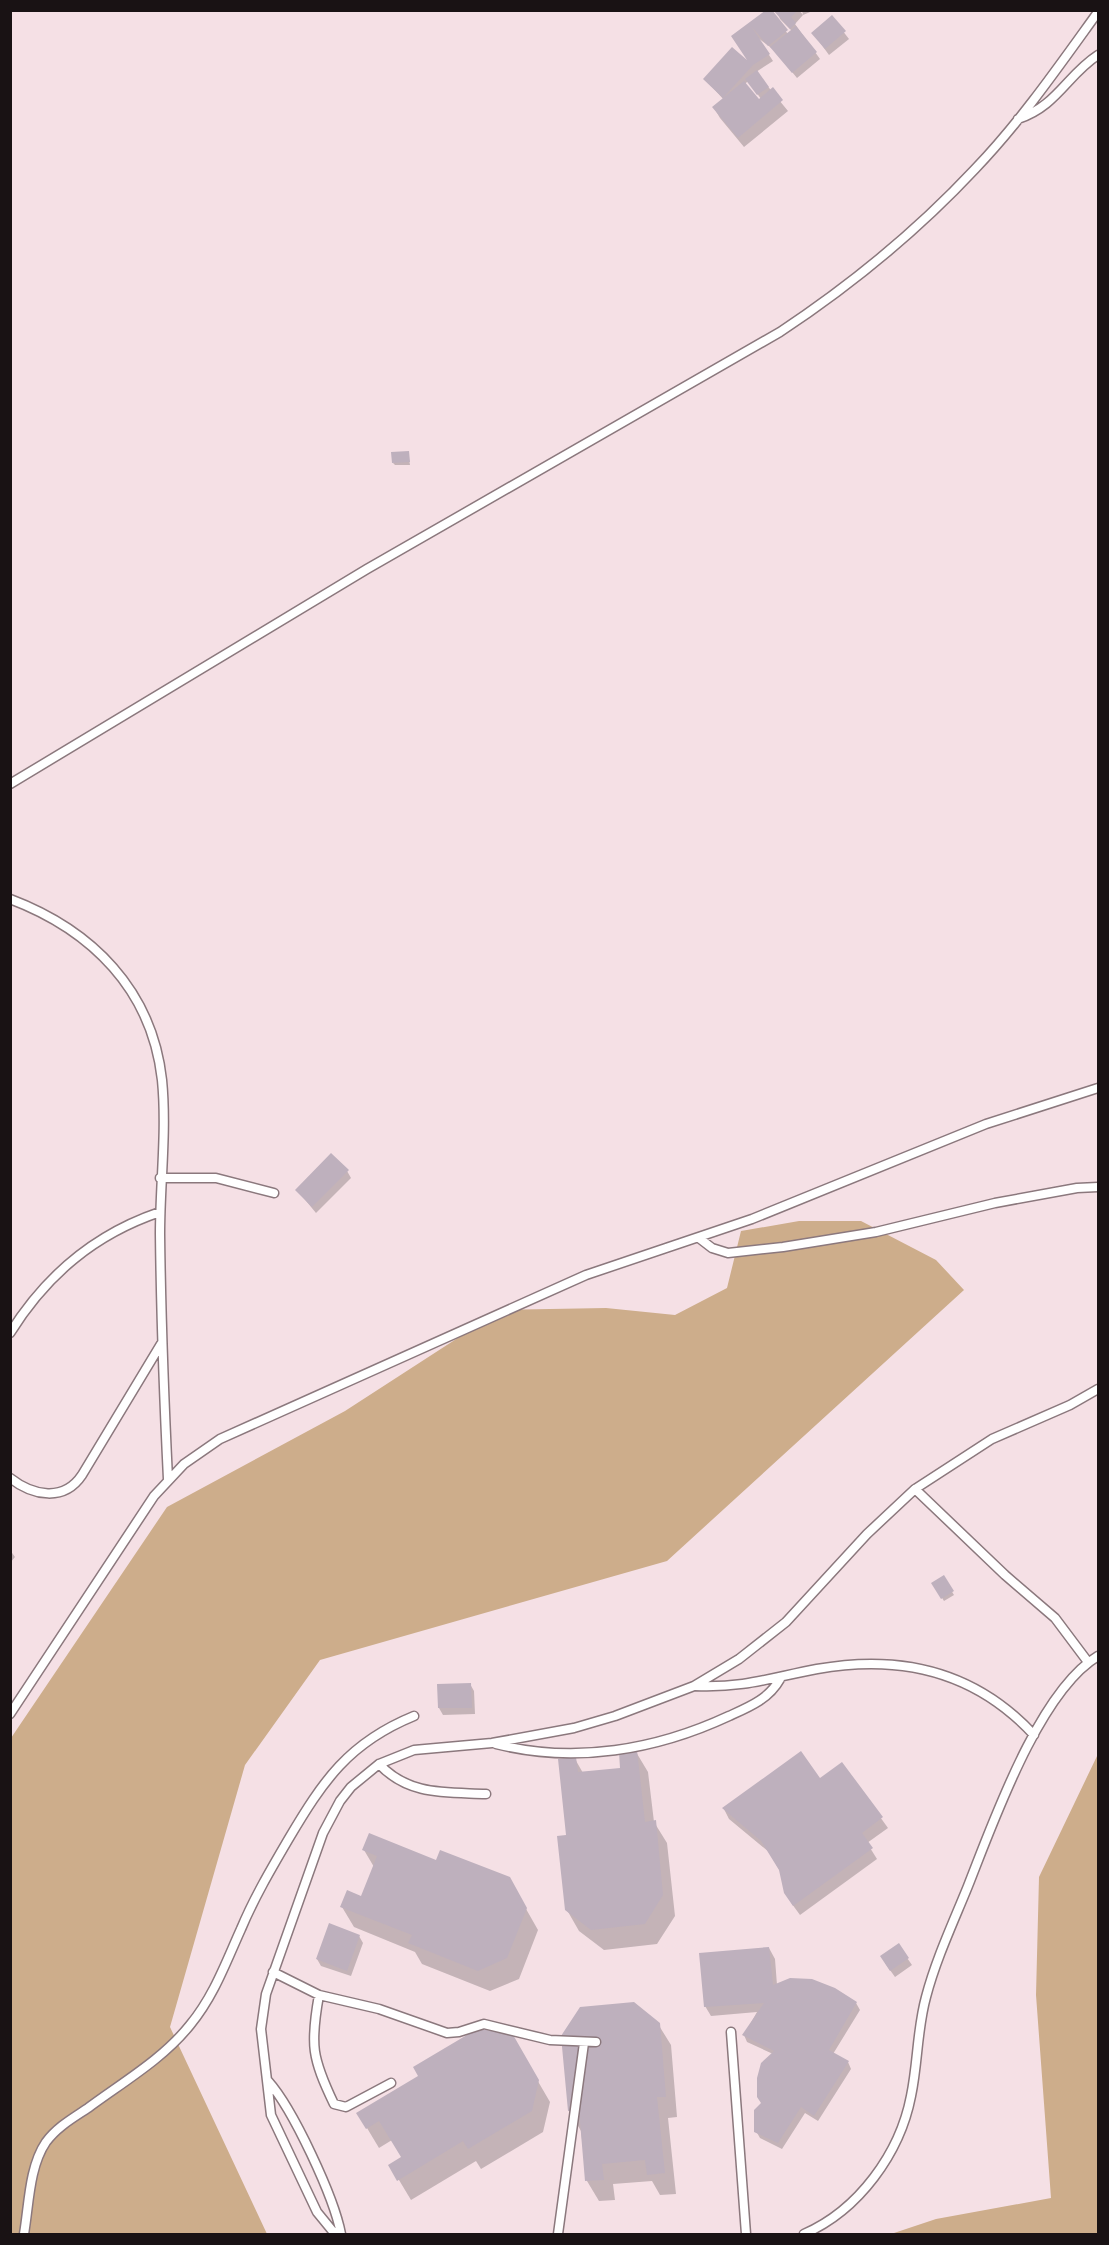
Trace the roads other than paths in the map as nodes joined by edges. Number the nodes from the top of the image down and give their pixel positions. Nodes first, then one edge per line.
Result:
1 (1098, 12) edge
2 (1098, 55) edge
3 (1018, 120) junction
4 (10, 784) edge
5 (10, 899) edge
6 (1098, 1088) edge
7 (160, 1178) junction
8 (1098, 1187) edge
9 (274, 1193) dead end
10 (160, 1212) junction
11 (699, 1238) junction
12 (10, 1333) edge
13 (161, 1344) junction
14 (1098, 1389) edge
15 (10, 1478) edge
16 (168, 1479) junction
17 (915, 1489) junction
18 (1098, 1656) edge
19 (1088, 1662) junction
20 (780, 1679) junction
21 (694, 1686) junction
22 (10, 1714) edge
23 (414, 1716) dead end
24 (1035, 1735) junction
25 (492, 1743) junction
26 (380, 1764) junction
27 (486, 1794) dead end
28 (273, 1972) junction
29 (319, 1995) junction
30 (731, 2032) dead end
31 (596, 2042) dead end
32 (584, 2043) junction
33 (268, 2081) junction
34 (391, 2083) dead end
35 (24, 2235) edge
36 (335, 2235) edge
37 (341, 2235) edge
38 (558, 2235) edge
39 (746, 2235) edge
40 (804, 2235) edge

1 - 3 lane
2 - 3 lane
3 - 4 lane
5 - 7 lane
6 - 11 lane
7 - 9 lane
7 - 10 lane
8 - 11 lane
10 - 12 lane
10 - 13 lane
11 - 16 lane
13 - 15 lane
13 - 16 lane
14 - 17 lane
16 - 22 lane
17 - 19 lane
17 - 21 lane
18 - 19 lane
19 - 24 lane
20 - 21 lane
20 - 24 lane
20 - 25 lane
21 - 25 lane
23 - 35 lane
24 - 40 lane
25 - 26 lane
26 - 27 lane
26 - 28 lane
28 - 29 lane
28 - 33 lane
29 - 32 lane
29 - 34 lane
30 - 39 lane
31 - 32 lane
32 - 38 lane
33 - 36 lane
33 - 37 lane

